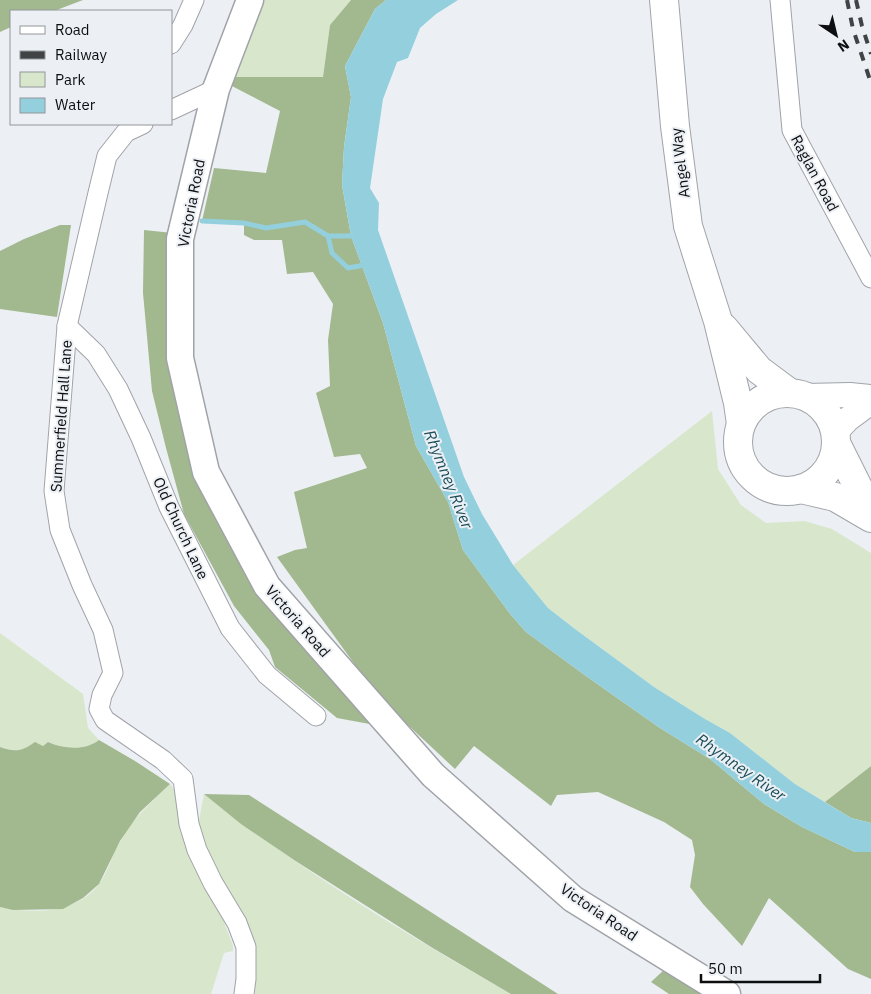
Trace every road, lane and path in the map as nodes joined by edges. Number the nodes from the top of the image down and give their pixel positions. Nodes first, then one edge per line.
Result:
1 (194, 0) edge
2 (250, 0) edge
3 (664, 0) edge
4 (780, 0) edge
5 (172, 42) edge
6 (216, 89) junction
7 (172, 110) edge
8 (127, 128) edge
9 (871, 278) edge
10 (718, 321) junction
11 (67, 326) junction
12 (798, 394) junction
13 (871, 398) edge
14 (871, 402) edge
15 (741, 424) junction
16 (836, 438) junction
17 (801, 489) junction
18 (871, 513) edge
19 (871, 518) edge
20 (316, 716) dead end
21 (244, 994) edge
22 (727, 994) edge

1 - 5 street
2 - 6 main road, Victoria Road
3 - 10 main road, Angel Way
4 - 9 street, Raglan Road
6 - 7 street
6 - 22 main road, Victoria Road
8 - 11 street, Summerfield Hall Lane
10 - 12 main road, Angel Way
10 - 15 main road, Angel Way
11 - 20 street, Old Church Lane
11 - 21 street, Summerfield Hall Lane
12 - 13 street
12 - 15 main road
12 - 16 main road
14 - 16 street
15 - 17 main road
16 - 17 main road
16 - 18 main road
17 - 19 main road

